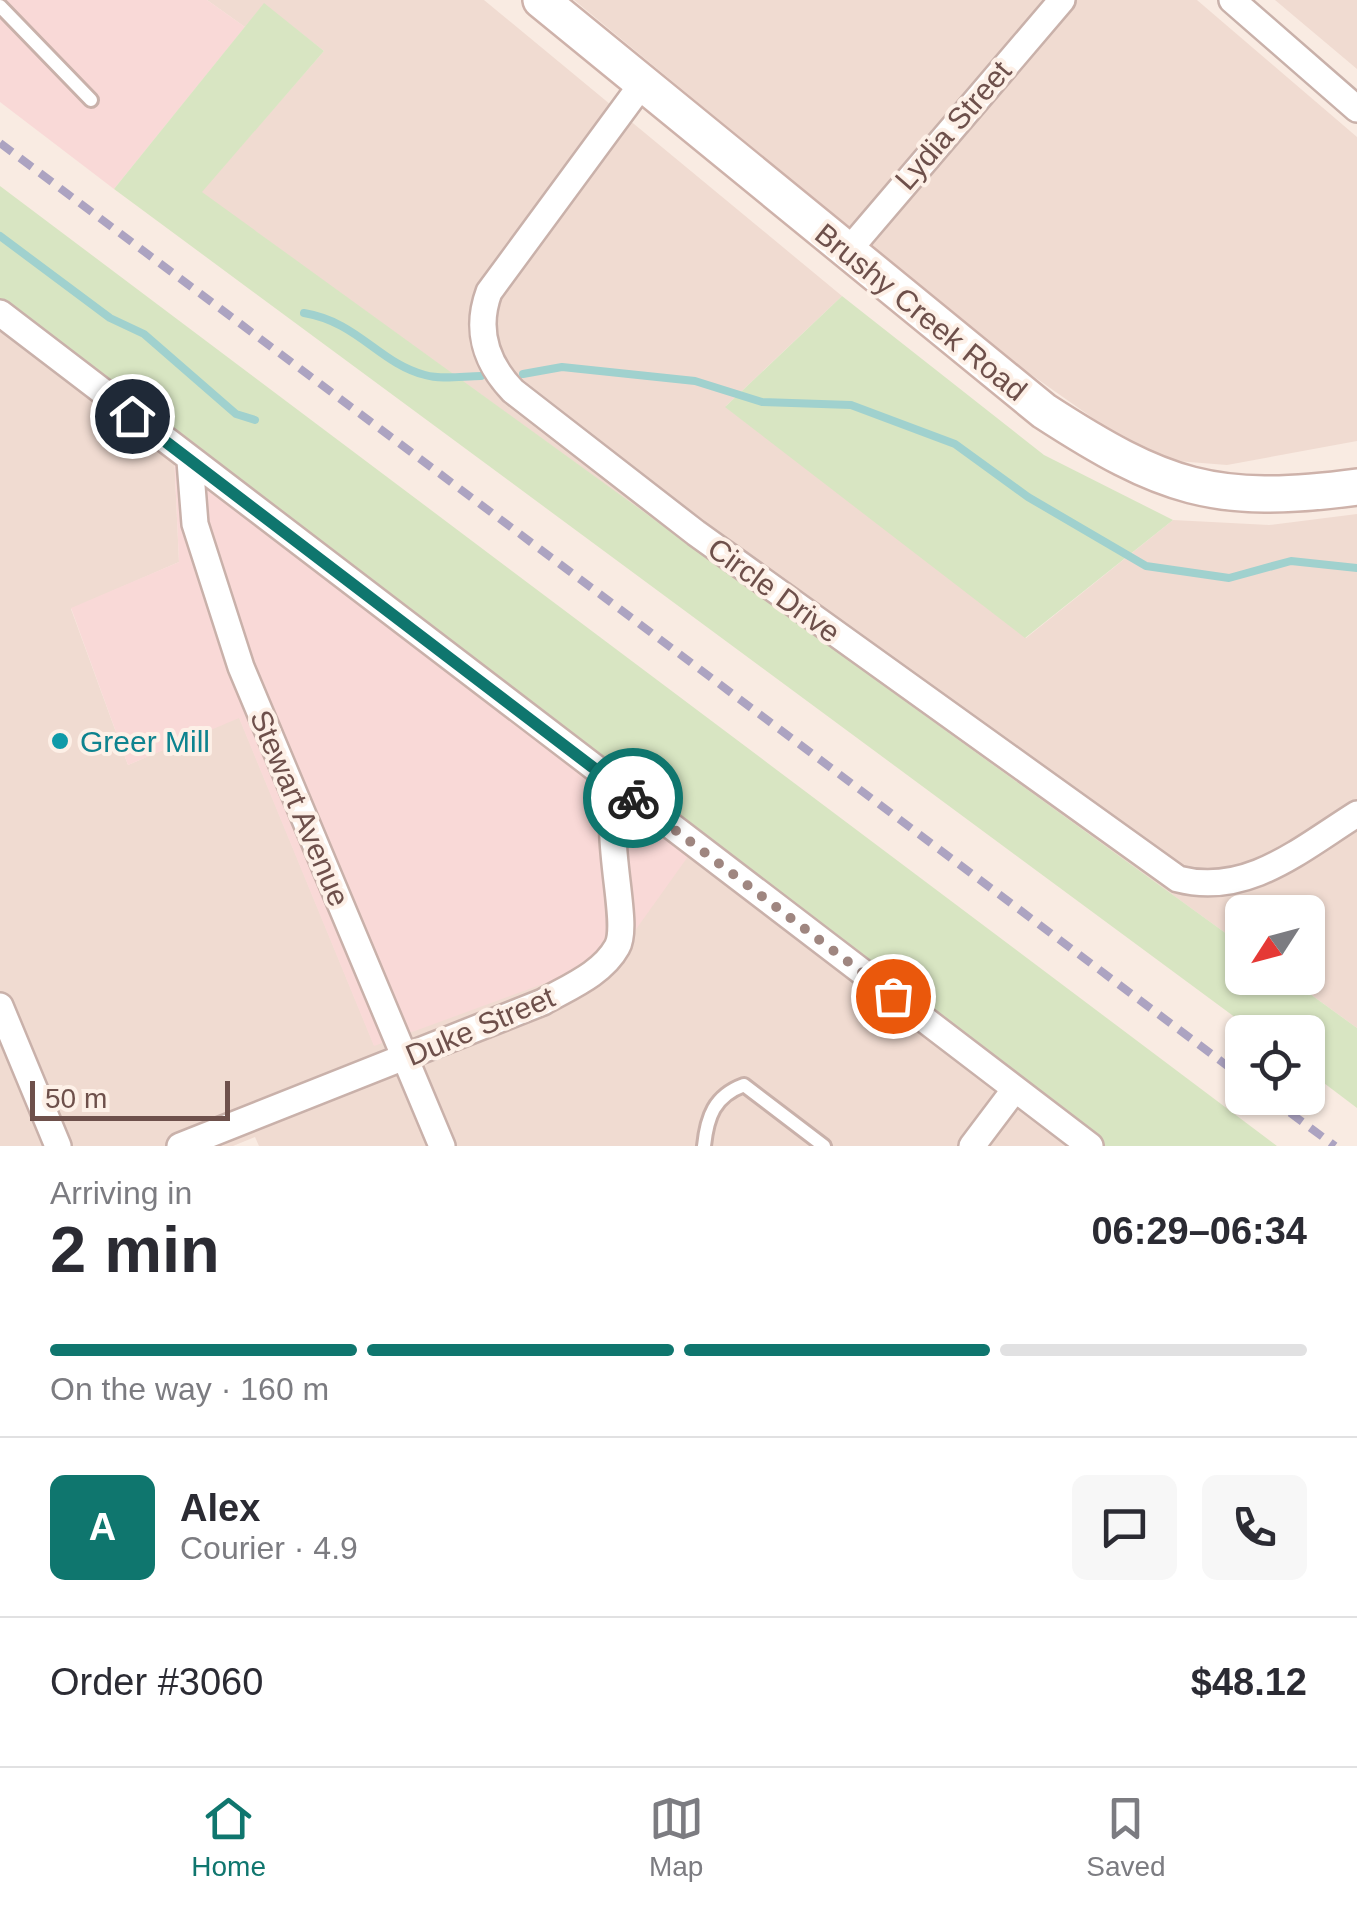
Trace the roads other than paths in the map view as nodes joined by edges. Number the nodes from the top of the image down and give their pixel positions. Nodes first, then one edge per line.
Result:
1 (540, 0) edge
2 (1062, 0) edge
3 (1232, 0) edge
4 (0, 6) edge
5 (642, 84) junction
6 (90, 100) dead end
7 (1357, 109) edge
8 (847, 252) junction
9 (0, 313) edge
10 (190, 462) junction
11 (1357, 487) edge
12 (618, 786) junction
13 (1357, 814) edge
14 (0, 1006) edge
15 (404, 1059) junction
16 (1015, 1089) junction
17 (58, 1146) edge
18 (180, 1146) edge
19 (442, 1146) edge
20 (704, 1146) edge
21 (824, 1146) edge
22 (972, 1146) edge
23 (1090, 1146) edge

1 - 5 street, Brushy Creek Road
2 - 8 street, Lydia Street
3 - 7 street
4 - 6 lane
5 - 8 street, Brushy Creek Road
5 - 13 street, Circle Drive
8 - 11 street, Brushy Creek Road
9 - 10 street
10 - 12 street
10 - 15 street, Stewart Avenue
12 - 15 street, Duke Street
12 - 16 street
14 - 17 street
15 - 18 street, Duke Street
15 - 19 street, Stewart Avenue
16 - 22 street
16 - 23 street
20 - 21 lane

